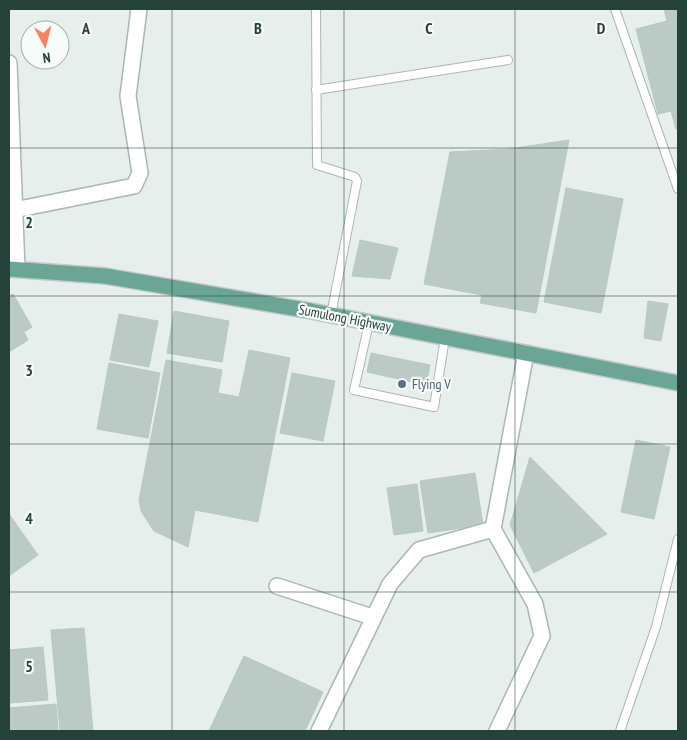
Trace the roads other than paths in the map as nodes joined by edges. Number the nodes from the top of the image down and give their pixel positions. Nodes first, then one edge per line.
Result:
1 (139, 9) edge
2 (316, 9) edge
3 (615, 9) edge
4 (508, 60) dead end
5 (9, 64) edge
6 (316, 90) junction
7 (678, 189) edge
8 (14, 210) junction
9 (13, 269) edge
10 (331, 315) junction
11 (369, 323) junction
12 (445, 338) junction
13 (526, 353) junction
14 (678, 383) edge
15 (492, 529) junction
16 (678, 539) edge
17 (277, 586) dead end
18 (372, 617) junction
19 (319, 731) edge
20 (497, 731) edge
21 (620, 731) edge

1 - 8 street
2 - 6 lane
3 - 7 lane
4 - 6 lane
5 - 8 street
6 - 10 lane
8 - 9 street
9 - 10 main road, Sumulong Highway
10 - 11 main road, Sumulong Highway
11 - 12 main road, Sumulong Highway
11 - 12 lane
12 - 13 main road, Sumulong Highway
13 - 14 main road, Sumulong Highway
13 - 15 street
15 - 18 street
15 - 20 street
16 - 21 lane
17 - 18 street
18 - 19 street

